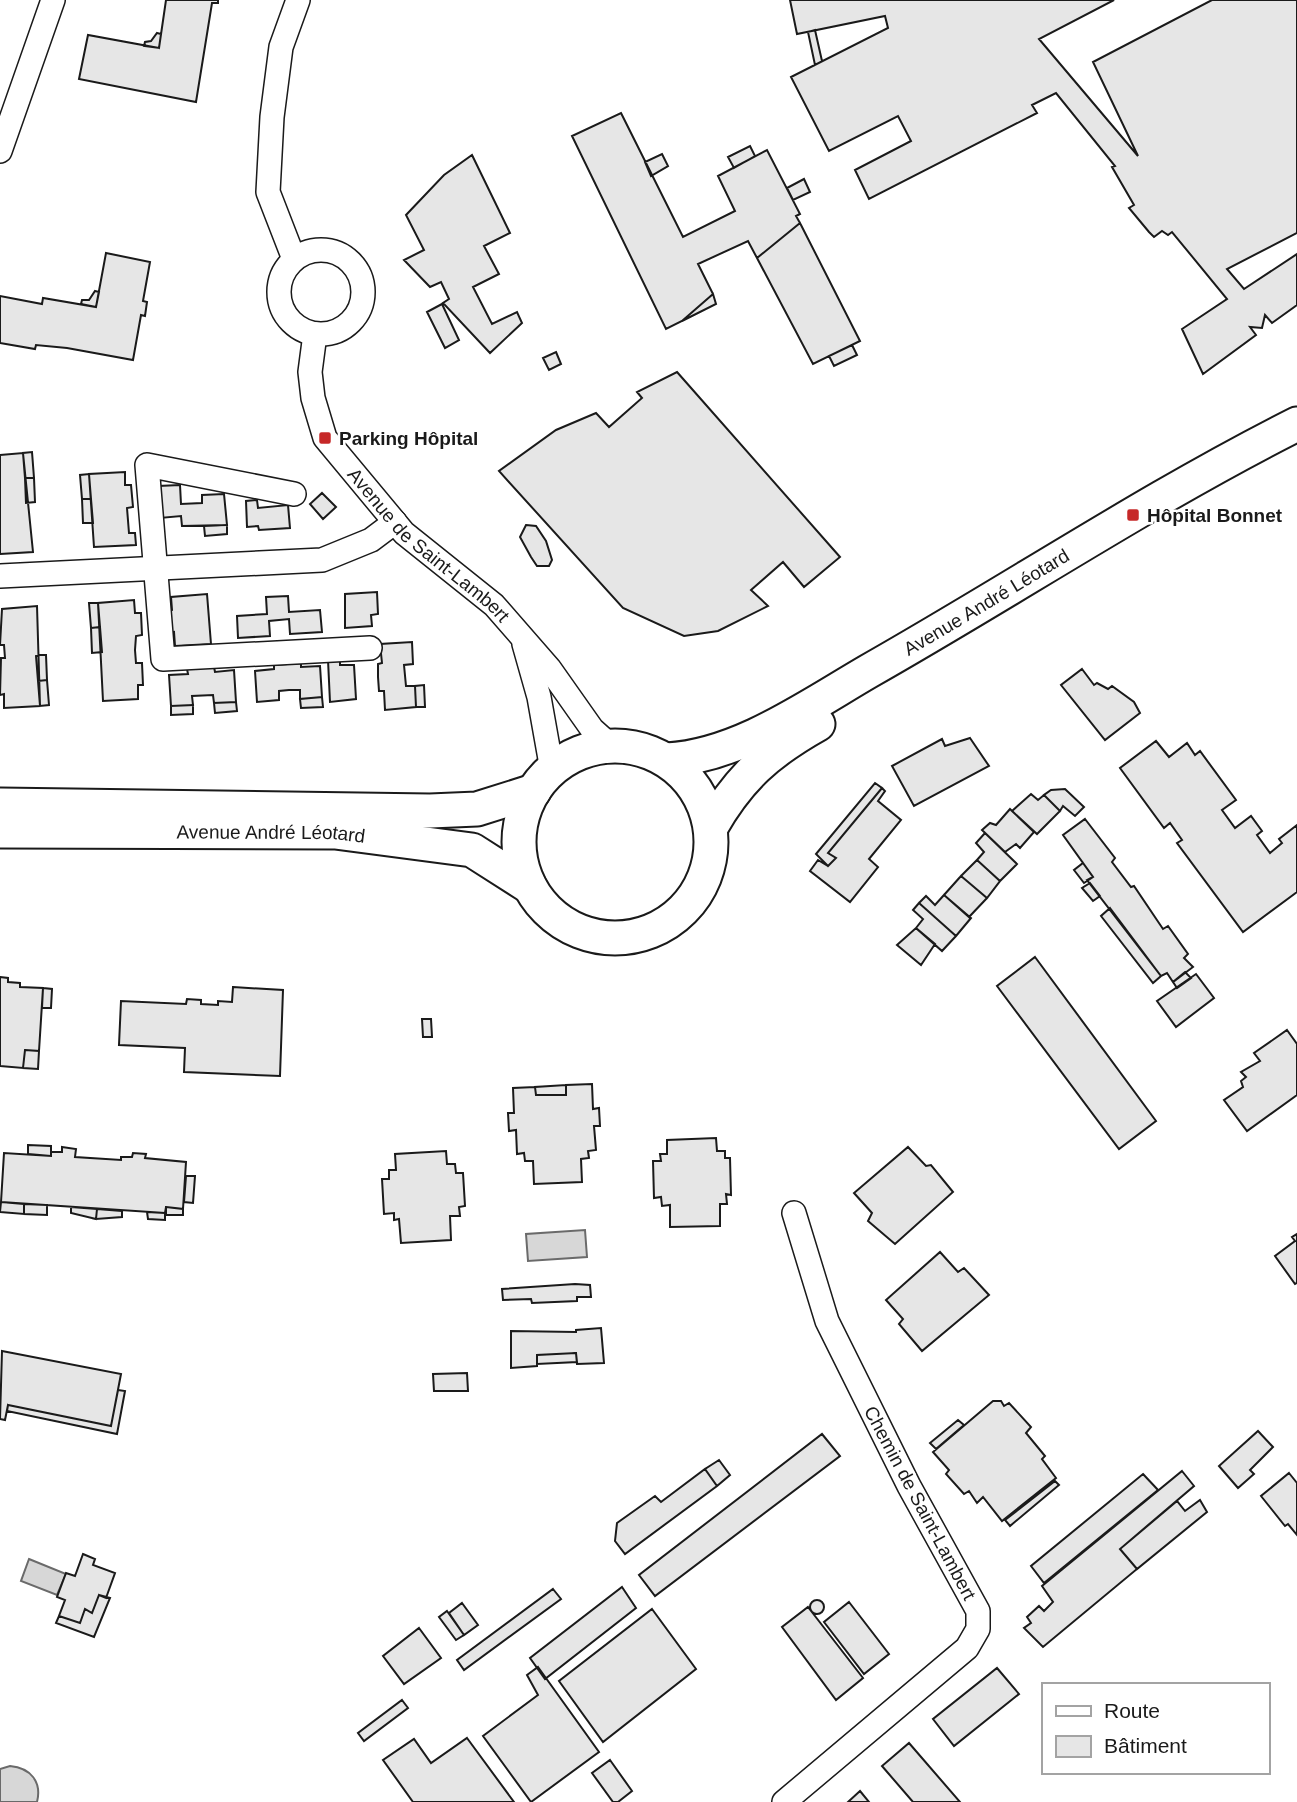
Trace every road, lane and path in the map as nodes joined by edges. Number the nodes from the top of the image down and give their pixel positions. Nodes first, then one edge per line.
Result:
1 (53, 0) edge
2 (298, 0) edge
3 (0, 151) edge
4 (294, 259) junction
5 (315, 334) junction
6 (1297, 424) edge
7 (1297, 447) edge
8 (294, 494) dead end
9 (395, 522) junction
10 (154, 568) junction
11 (0, 576) edge
12 (521, 635) junction
13 (370, 648) dead end
14 (611, 746) junction
15 (667, 760) junction
16 (543, 781) junction
17 (0, 805) edge
18 (711, 827) junction
19 (0, 831) edge
20 (530, 887) junction
21 (794, 1213) dead end
22 (783, 1802) edge

1 - 3 street
2 - 4 street
4 - 5 street
4 - 5 street
5 - 9 street, Avenue de Saint-Lambert
6 - 15 main road, Avenue André Léotard
7 - 18 main road, Avenue André Léotard
8 - 10 street
9 - 10 street
9 - 12 street, Avenue de Saint-Lambert
10 - 11 street
10 - 13 street
12 - 14 street, Avenue de Saint-Lambert
12 - 16 street, Avenue de Saint-Lambert
14 - 15 main road
14 - 16 main road
15 - 18 main road
16 - 17 main road, Avenue André Léotard
16 - 20 main road
18 - 20 main road
19 - 20 main road, Avenue André Léotard
21 - 22 street, Chemin de Saint-Lambert

